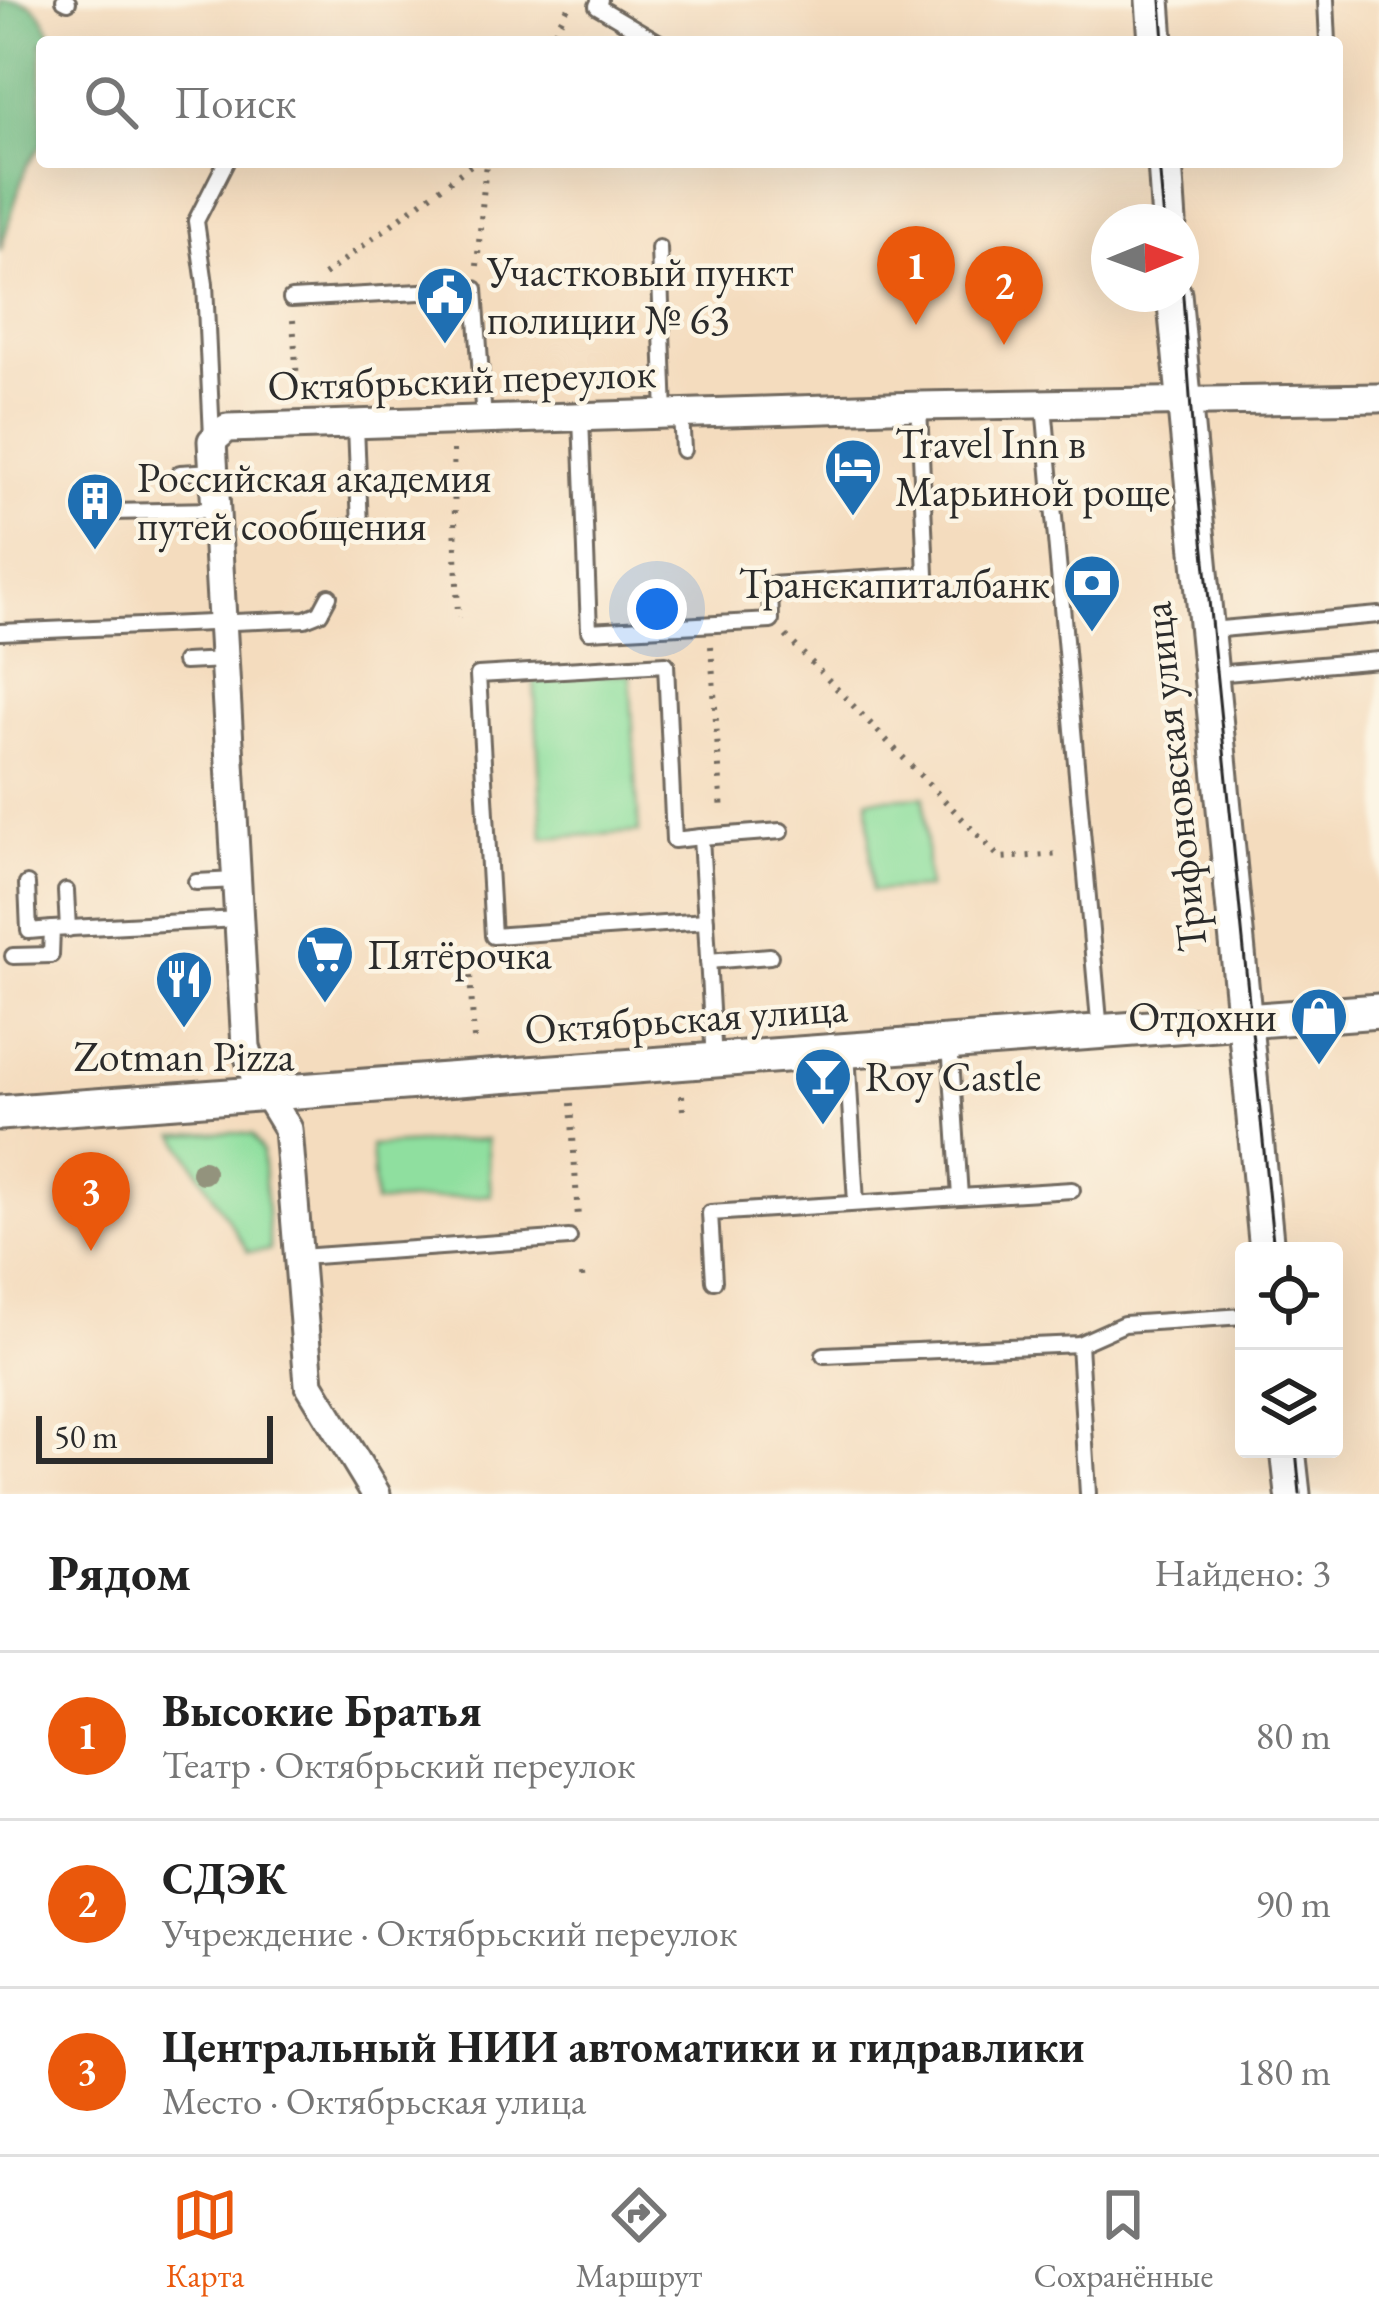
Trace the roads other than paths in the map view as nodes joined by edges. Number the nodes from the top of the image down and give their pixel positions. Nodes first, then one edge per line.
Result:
1 (601, 0) edge
2 (1153, 0) edge
3 (1326, 0) edge
4 (648, 36) edge
5 (1156, 36) edge
6 (1328, 36) edge
7 (223, 168) edge
8 (1165, 168) edge
9 (1168, 204) edge
10 (658, 248) dead end
11 (291, 299) road end
12 (1175, 312) edge
13 (1379, 398) edge
14 (1182, 403) junction
15 (1044, 404) junction
16 (919, 406) junction
17 (673, 414) junction
18 (581, 417) junction
19 (484, 421) junction
20 (356, 426) junction
21 (212, 441) junction
22 (683, 450) dead end
23 (214, 471) junction
24 (181, 473) dead end
25 (216, 510) junction
26 (109, 512) dead end
27 (311, 530) dead end
28 (329, 596) dead end
29 (1379, 615) edge
30 (222, 621) junction
31 (1204, 631) junction
32 (0, 632) edge
33 (224, 660) junction
34 (1379, 660) edge
35 (184, 662) dead end
36 (1209, 674) junction
37 (781, 831) dead end
38 (701, 838) junction
39 (236, 880) junction
40 (196, 882) dead end
41 (28, 884) dead end
42 (66, 891) dead end
43 (238, 919) junction
44 (706, 921) junction
45 (60, 929) junction
46 (13, 956) dead end
47 (770, 956) dead end
48 (708, 961) junction
49 (1379, 1011) edge
50 (1243, 1021) junction
51 (1100, 1032) junction
52 (950, 1043) junction
53 (847, 1051) junction
54 (714, 1061) junction
55 (267, 1095) junction
56 (0, 1113) edge
57 (1072, 1190) dead end
58 (960, 1197) junction
59 (856, 1203) junction
60 (569, 1238) dead end
61 (1266, 1242) edge
62 (300, 1257) junction
63 (714, 1281) dead end
64 (1235, 1317) edge
65 (1079, 1345) junction
66 (824, 1355) dead end
67 (1289, 1458) edge
68 (376, 1494) edge
69 (1088, 1494) edge
70 (1293, 1494) edge

1 - 4 lane
2 - 5 street
3 - 6 lane
7 - 21 lane
8 - 9 street
10 - 17 lane
11 - 19 lane
12 - 14 street, Трифоновская улица
13 - 14 street, Октябрьский переулок
14 - 15 street, Октябрьский переулок
14 - 31 street, Трифоновская улица
15 - 16 street, Октябрьский переулок
15 - 51 lane
16 - 17 street, Октябрьский переулок
16 - 18 lane
17 - 18 street, Октябрьский переулок
17 - 22 lane
18 - 19 street, Октябрьский переулок
19 - 20 street, Октябрьский переулок
20 - 21 street, Октябрьский переулок
20 - 27 lane
21 - 23 street
23 - 24 lane
23 - 25 street
25 - 26 lane
25 - 30 street
28 - 30 lane
29 - 31 lane
30 - 32 lane
30 - 33 street
31 - 36 street, Трифоновская улица
33 - 35 lane
33 - 39 street
34 - 36 lane
36 - 50 street, Трифоновская улица
37 - 38 lane
38 - 44 lane
38 - 44 lane
39 - 40 lane
39 - 43 street
41 - 45 lane
42 - 45 lane
43 - 45 lane
43 - 55 street
44 - 48 lane
45 - 46 lane
47 - 48 lane
48 - 54 lane
49 - 50 street, Октябрьская улица
50 - 51 street, Октябрьская улица
50 - 61 street, Трифоновская улица
51 - 52 street, Октябрьская улица
52 - 53 street, Октябрьская улица
52 - 58 lane
53 - 54 street, Октябрьская улица
53 - 59 lane
54 - 55 street, Октябрьская улица
55 - 56 street, Октябрьская улица
55 - 62 street
57 - 58 lane
58 - 59 lane
59 - 63 lane
60 - 62 lane
62 - 68 street
64 - 65 lane
65 - 66 lane
65 - 69 lane
67 - 70 street

